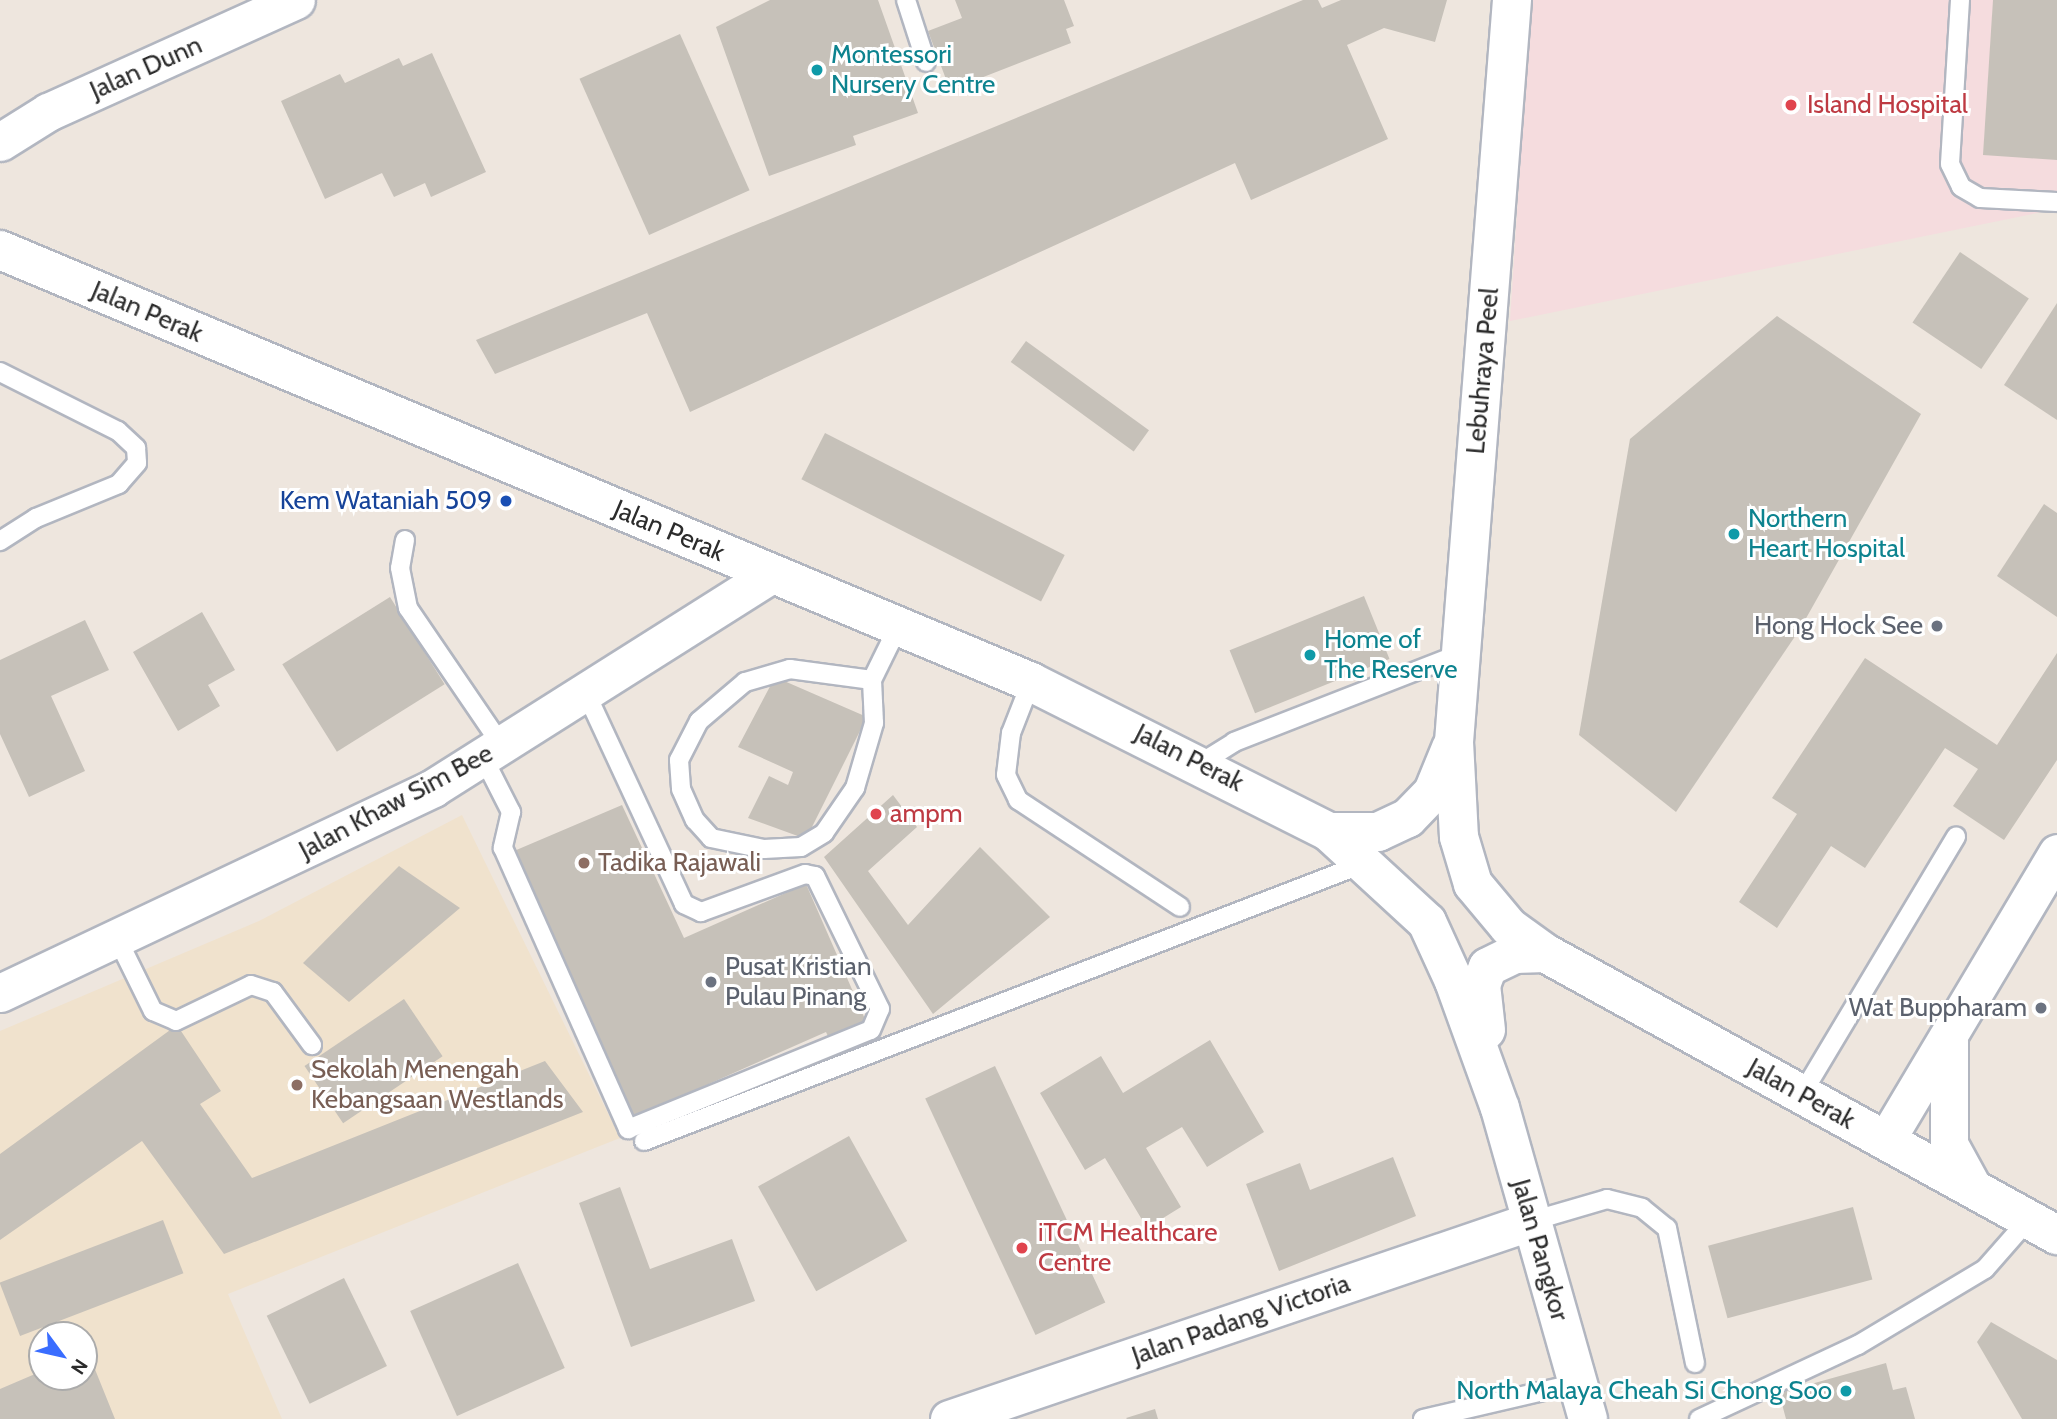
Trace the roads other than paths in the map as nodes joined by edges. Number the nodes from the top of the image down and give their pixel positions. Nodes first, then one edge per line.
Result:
1 (296, 0) edge
2 (906, 0) edge
3 (1512, 0) edge
4 (1961, 0) edge
5 (926, 62) dead end
6 (0, 142) edge
7 (2057, 202) edge
8 (0, 250) edge
9 (0, 372) edge
10 (405, 540) dead end
11 (0, 541) edge
12 (772, 574) junction
13 (898, 626) junction
14 (1460, 654) junction
15 (872, 680) junction
16 (1031, 682) junction
17 (587, 695) junction
18 (1454, 742) junction
19 (492, 751) junction
20 (1201, 763) junction
21 (1329, 832) junction
22 (1956, 837) dead end
23 (2057, 853) edge
24 (1365, 863) junction
25 (1180, 907) dead end
26 (118, 940) junction
27 (1545, 953) junction
28 (0, 993) edge
29 (1949, 1040) junction
30 (312, 1045) dead end
31 (1491, 1081) junction
32 (1802, 1094) junction
33 (1885, 1140) junction
34 (644, 1141) dead end
35 (1973, 1188) junction
36 (1532, 1222) junction
37 (2043, 1227) edge
38 (1695, 1363) dead end
39 (1578, 1383) junction
40 (949, 1419) edge
41 (1423, 1419) edge
42 (1588, 1419) edge
43 (1699, 1419) edge

1 - 6 street, Jalan Dunn
2 - 5 lane
3 - 14 main road, Lebuhraya Peel
4 - 7 lane
8 - 12 main road, Jalan Perak
9 - 11 lane
10 - 19 lane
12 - 13 main road, Jalan Perak
12 - 17 street, Jalan Khaw Sim Bee
13 - 15 lane
13 - 16 main road, Jalan Perak
14 - 18 main road, Lebuhraya Peel
14 - 20 lane
15 - 15 lane
16 - 20 main road, Jalan Perak
16 - 25 lane
17 - 19 street, Jalan Khaw Sim Bee
17 - 19 lane
18 - 21 main road, Lebuhraya Peel
18 - 27 main road, Lebuhraya Peel
19 - 26 street, Jalan Khaw Sim Bee
20 - 21 main road, Jalan Perak
21 - 24 main road, Jalan Pangkor
22 - 32 lane
23 - 29 street
24 - 31 main road, Jalan Pangkor
24 - 34 lane
26 - 28 street, Jalan Khaw Sim Bee
26 - 30 lane
27 - 31 main road, Jalan Pangkor
27 - 32 main road, Jalan Perak
29 - 33 street
29 - 35 street
31 - 36 main road, Jalan Pangkor
32 - 33 main road, Jalan Perak
33 - 35 main road, Jalan Perak
35 - 37 main road, Jalan Perak
36 - 38 lane
36 - 39 main road, Jalan Pangkor
36 - 40 street, Jalan Padang Victoria
37 - 43 lane
39 - 41 lane
39 - 42 main road, Jalan Pangkor

